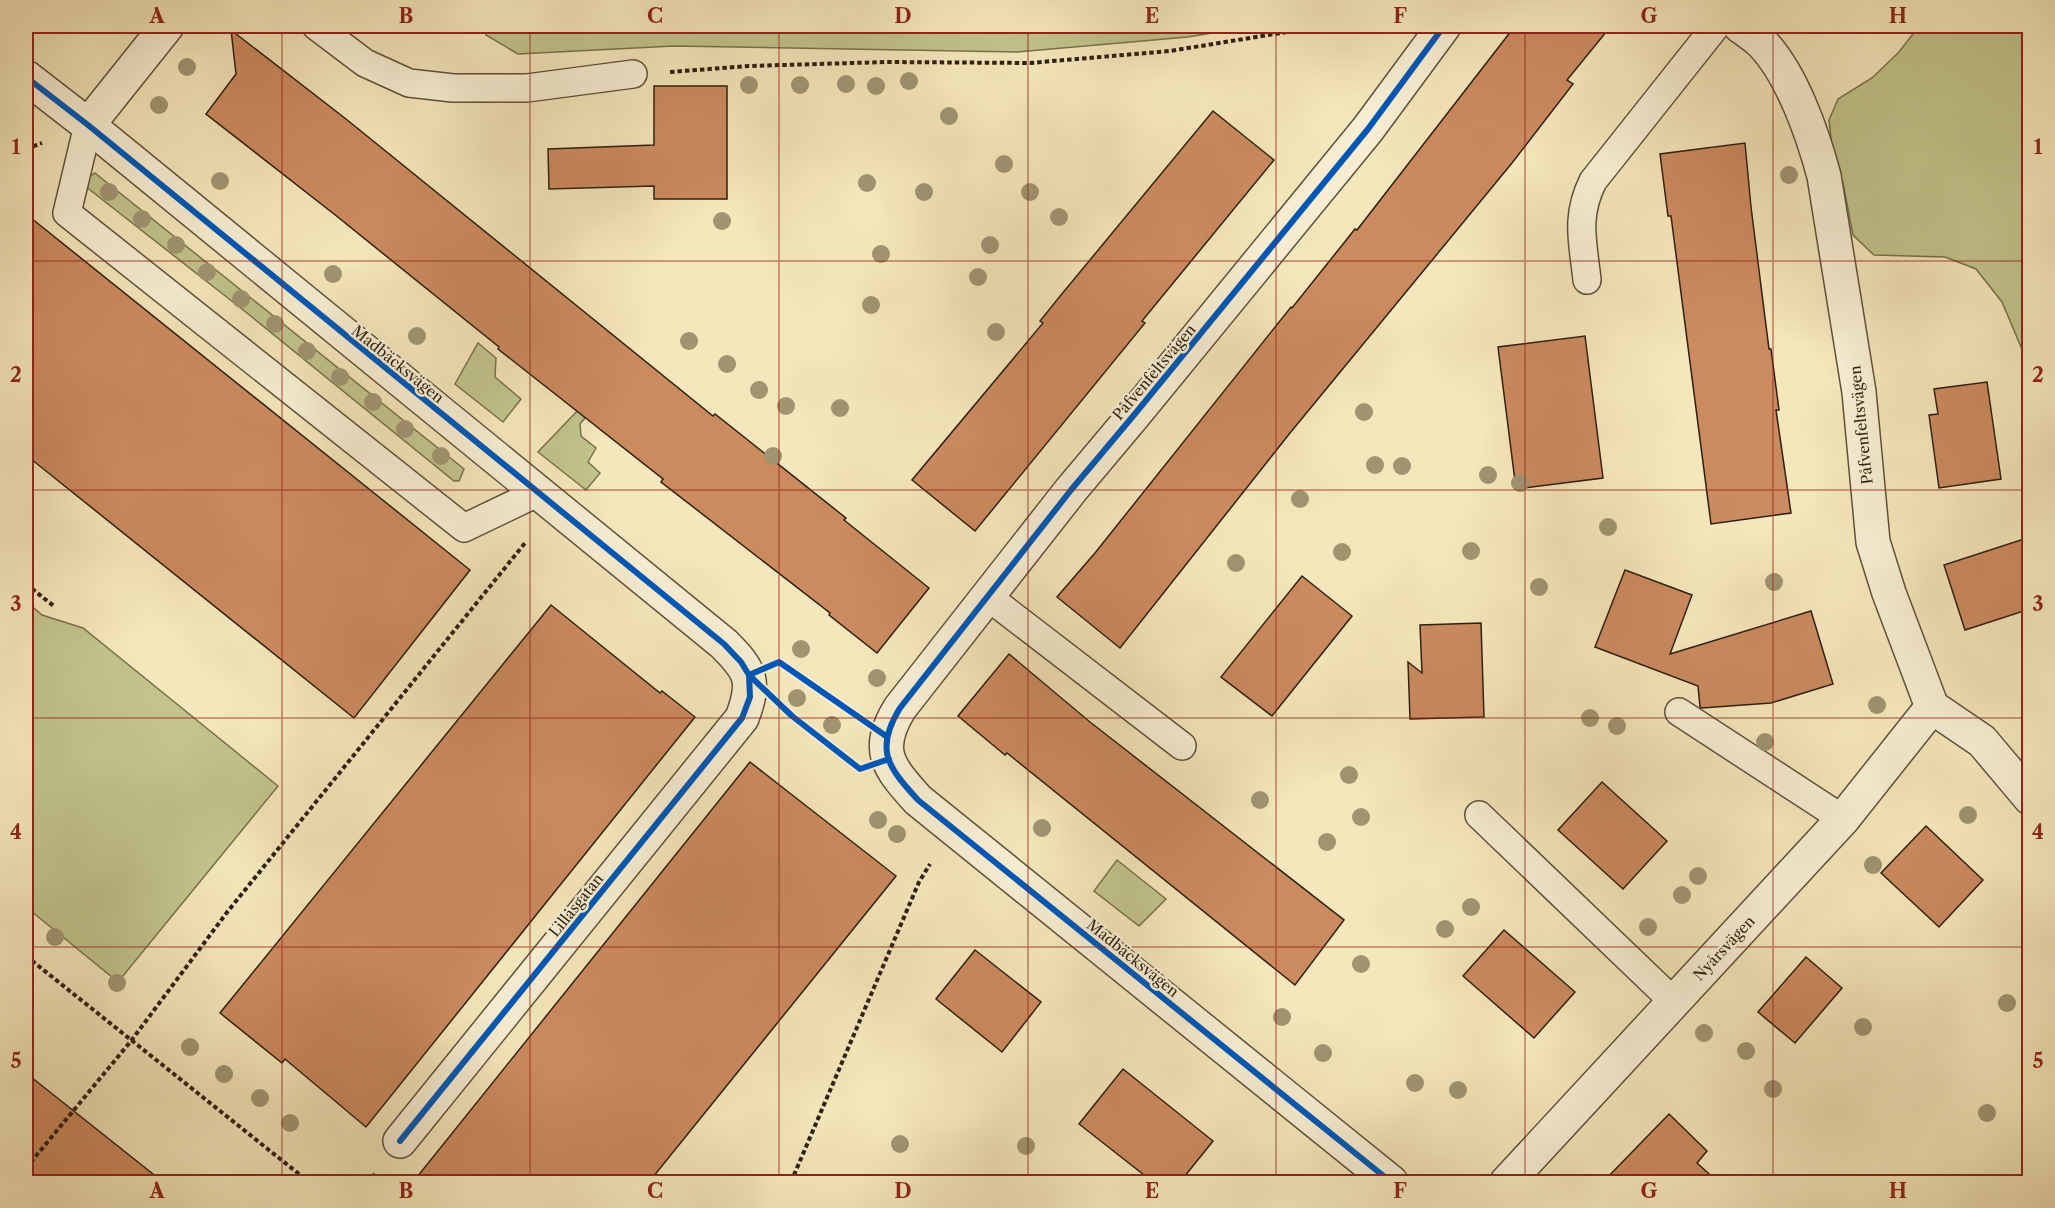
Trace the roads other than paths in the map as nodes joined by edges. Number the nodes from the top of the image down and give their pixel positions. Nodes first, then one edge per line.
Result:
1 (167, 26) edge
2 (316, 26) edge
3 (1444, 26) edge
4 (1716, 26) edge
5 (1740, 26) edge
6 (633, 74) road end
7 (26, 77) edge
8 (88, 125) junction
9 (1587, 280) dead end
10 (537, 493) junction
11 (987, 596) junction
12 (749, 675) joint
13 (1932, 707) junction
14 (1679, 712) dead end
15 (886, 736) joint
16 (1182, 746) dead end
17 (2030, 798) edge
18 (1479, 815) dead end
19 (1843, 819) junction
20 (1674, 1002) junction
21 (400, 1141) dead end
22 (1391, 1182) edge
23 (1507, 1182) edge

1 - 8 street
2 - 6 lane
3 - 11 street, Påfvenfeltsvägen
4 - 9 lane
5 - 13 street, Påfvenfeltsvägen
7 - 8 street, Madbäcksvägen
8 - 10 street, Madbäcksvägen
8 - 10 lane
10 - 12 street, Madbäcksvägen
11 - 15 street, Påfvenfeltsvägen
11 - 16 lane
12 - 21 street, Lillåsgatan
13 - 17 street
13 - 19 street, Nyårsvägen
14 - 19 lane
15 - 22 street, Madbäcksvägen
18 - 20 lane
19 - 20 street, Nyårsvägen
20 - 23 street, Nyårsvägen

